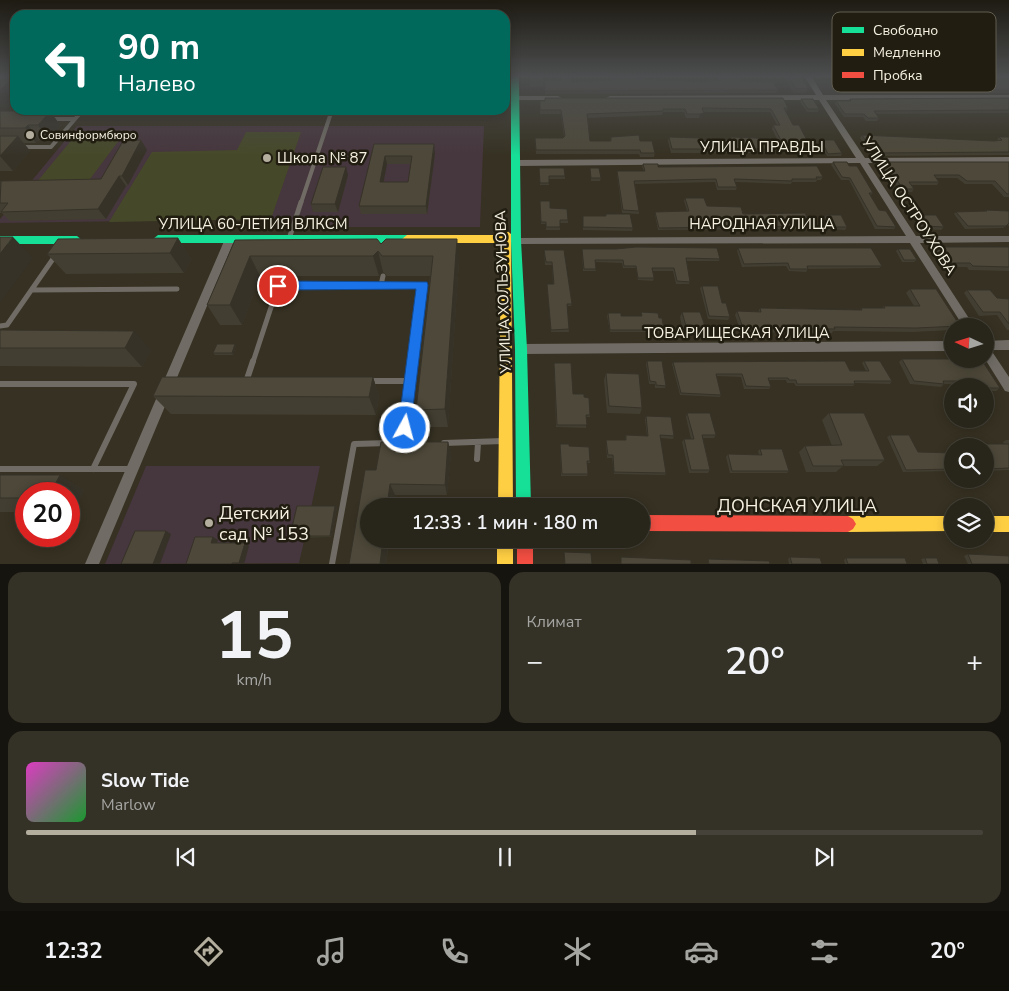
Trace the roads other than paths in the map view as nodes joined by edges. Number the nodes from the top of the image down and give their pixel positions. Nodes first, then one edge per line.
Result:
1 (514, 103) edge
2 (824, 103) edge
3 (78, 115) edge
4 (330, 115) edge
5 (504, 115) edge
6 (75, 118) junction
7 (47, 119) edge
8 (17, 147) edge
9 (1009, 160) edge
10 (862, 161) junction
11 (515, 163) junction
12 (151, 239) edge
13 (230, 239) junction
14 (289, 239) junction
15 (913, 239) junction
16 (1009, 239) edge
17 (0, 240) edge
18 (66, 240) junction
19 (85, 240) edge
20 (511, 240) junction
21 (383, 276) edge
22 (381, 285) junction
23 (177, 289) dead end
24 (32, 290) junction
25 (965, 318) edge
26 (0, 326) edge
27 (1009, 345) edge
28 (944, 346) edge
29 (994, 346) edge
30 (521, 349) junction
31 (994, 364) edge
32 (365, 381) edge
33 (411, 381) junction
34 (236, 382) edge
35 (246, 382) junction
36 (255, 382) edge
37 (0, 384) edge
38 (1009, 387) edge
39 (506, 441) junction
40 (404, 443) junction
41 (413, 443) edge
42 (441, 443) edge
43 (478, 443) junction
44 (477, 459) dead end
45 (93, 469) junction
46 (132, 469) junction
47 (0, 470) edge
48 (505, 498) edge
49 (524, 498) edge
50 (650, 523) edge
51 (944, 524) edge
52 (994, 524) edge
53 (1009, 524) edge
54 (505, 548) edge
55 (525, 548) edge
56 (92, 564) edge
57 (332, 564) edge
58 (506, 564) edge
59 (525, 564) edge

1 - 11 main road, УЛИЦА ХОЛЬЗУНОВА
2 - 10 street, УЛИЦА ОСТРОУХОВА
3 - 6 lane
4 - 14 lane
5 - 20 main road, УЛИЦА ХОЛЬЗУНОВА
6 - 7 lane
6 - 8 lane
9 - 10 street, УЛИЦА ПРАВДЫ
10 - 11 street, УЛИЦА ПРАВДЫ
10 - 15 street, УЛИЦА ОСТРОУХОВА
11 - 20 main road, УЛИЦА ХОЛЬЗУНОВА
12 - 13 main road, УЛИЦА 60-ЛЕТИЯ ВЛКСМ
13 - 14 main road, УЛИЦА 60-ЛЕТИЯ ВЛКСМ
13 - 46 street
14 - 20 main road, УЛИЦА 60-ЛЕТИЯ ВЛКСМ
15 - 16 street, НАРОДНАЯ УЛИЦА
15 - 20 street, НАРОДНАЯ УЛИЦА
15 - 25 street, УЛИЦА ОСТРОУХОВА
17 - 18 main road
18 - 19 main road
18 - 24 lane
20 - 30 main road, УЛИЦА ХОЛЬЗУНОВА
20 - 39 main road, УЛИЦА ХОЛЬЗУНОВА
21 - 22 lane
22 - 33 lane
22 - 35 lane
23 - 24 lane
24 - 26 lane
27 - 29 street
28 - 30 street, ТОВАРИЩЕСКАЯ УЛИЦА
30 - 49 main road, УЛИЦА ХОЛЬЗУНОВА
31 - 38 street
32 - 33 lane
33 - 40 lane
34 - 35 lane
35 - 36 lane
37 - 45 lane
39 - 43 lane
39 - 48 main road, УЛИЦА ХОЛЬЗУНОВА
40 - 41 lane
40 - 57 lane
42 - 43 lane
43 - 44 lane
45 - 46 lane
45 - 47 lane
46 - 56 street
50 - 51 main road, ДОНСКАЯ УЛИЦА
52 - 53 main road
54 - 58 main road
55 - 59 main road

